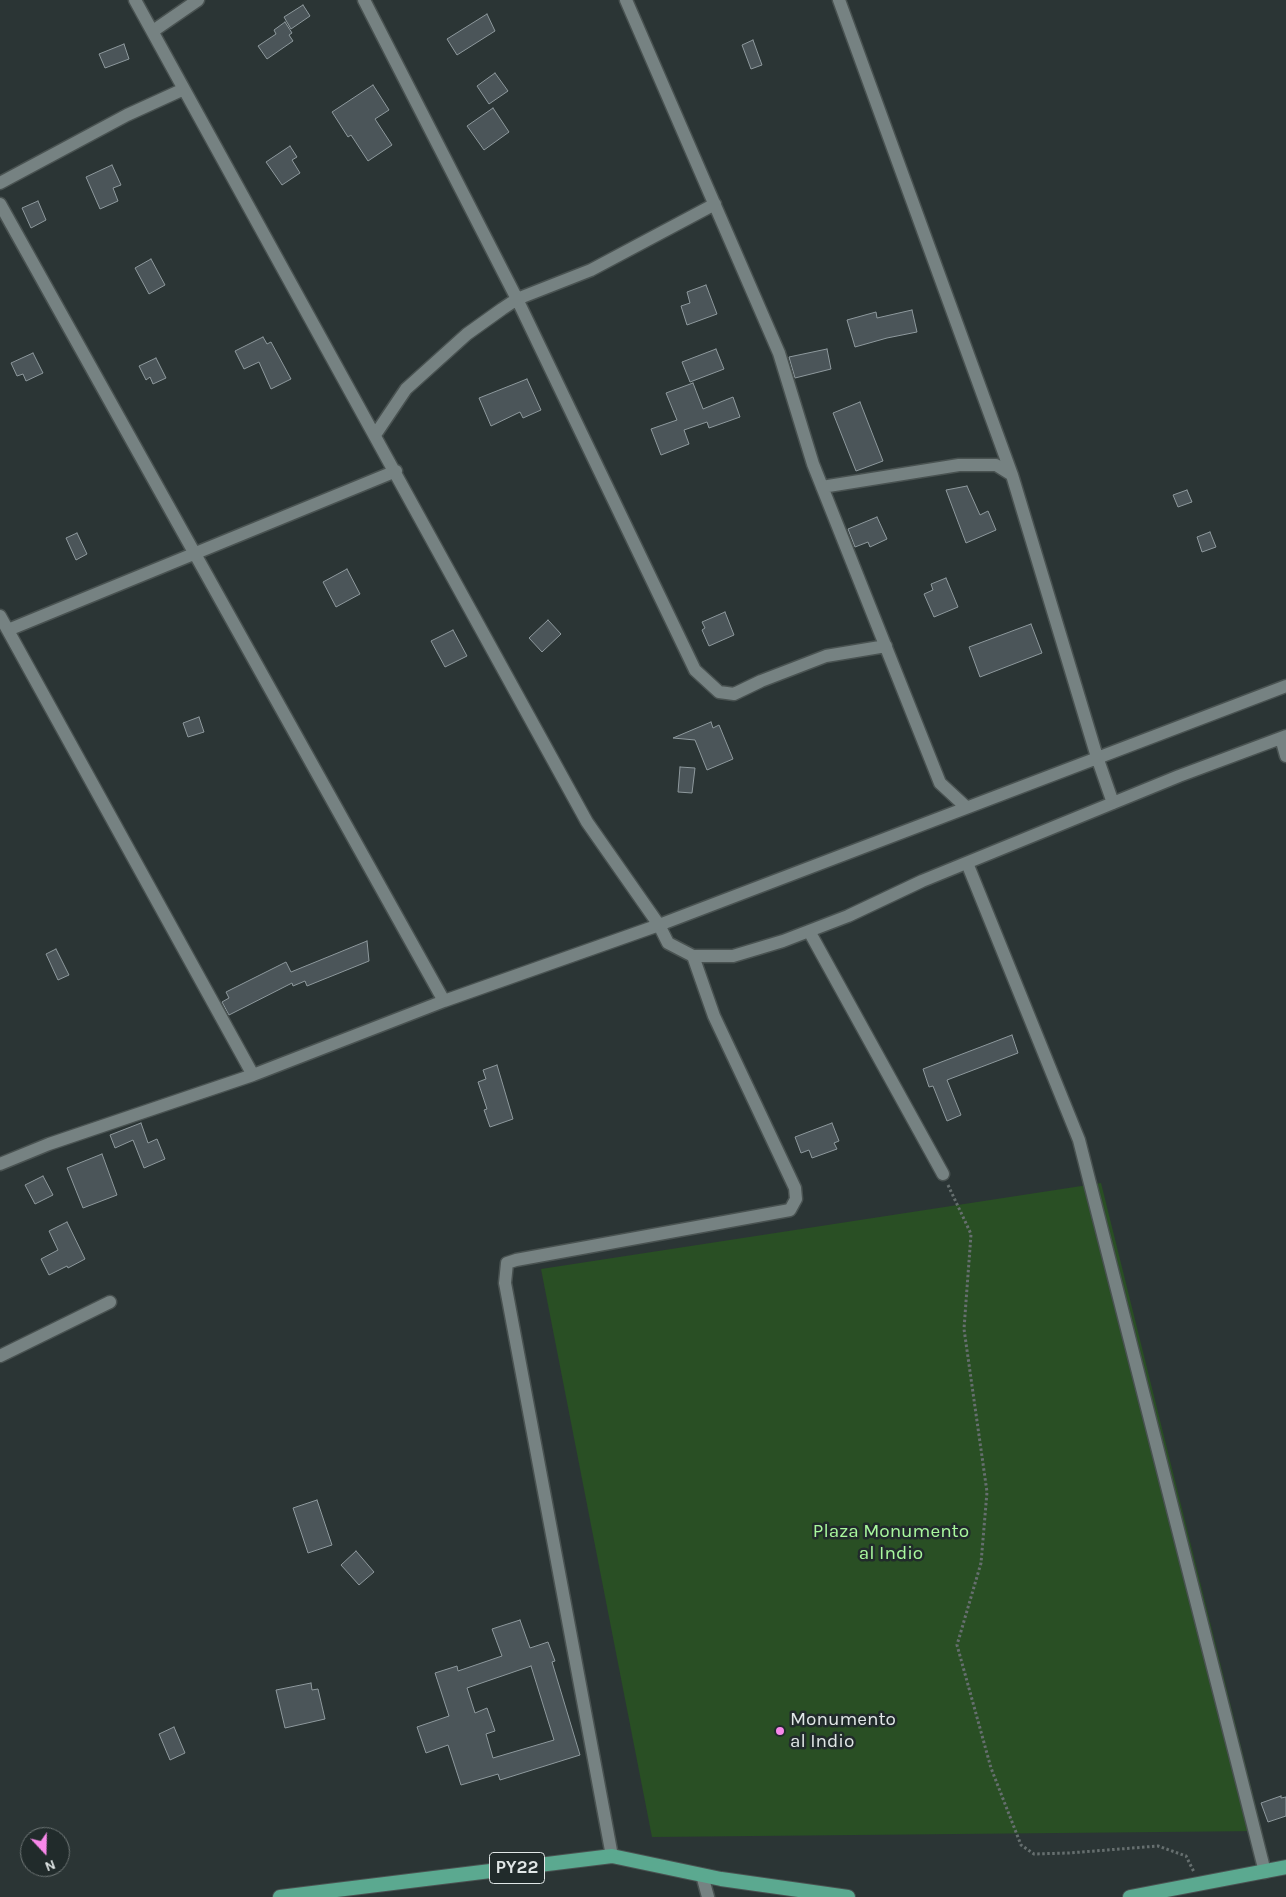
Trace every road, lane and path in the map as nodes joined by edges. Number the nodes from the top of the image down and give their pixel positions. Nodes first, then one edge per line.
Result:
1 (136, 0) edge
2 (198, 0) edge
3 (364, 0) edge
4 (626, 0) edge
5 (839, 0) edge
6 (153, 31) junction
7 (184, 88) junction
8 (0, 183) edge
9 (0, 204) edge
10 (715, 204) junction
11 (517, 299) junction
12 (375, 435) junction
13 (396, 471) junction
14 (1012, 475) junction
15 (822, 487) junction
16 (196, 552) junction
17 (0, 616) edge
18 (8, 630) junction
19 (886, 646) junction
20 (1286, 686) edge
21 (1283, 737) edge
22 (1286, 756) edge
23 (1097, 758) junction
24 (1113, 803) junction
25 (966, 807) junction
26 (967, 863) junction
27 (658, 924) junction
28 (809, 930) junction
29 (693, 956) junction
30 (444, 1000) junction
31 (254, 1075) junction
32 (0, 1164) edge
33 (943, 1174) joint
34 (110, 1302) dead end
35 (0, 1356) edge
36 (612, 1856) junction
37 (1286, 1867) edge
38 (1265, 1872) junction
39 (702, 1875) junction
40 (1200, 1883) junction
41 (280, 1897) edge
42 (708, 1897) edge
43 (848, 1897) edge
44 (1136, 1897) edge

1 - 6 street
2 - 6 street
3 - 11 street
4 - 10 street
5 - 14 street
6 - 7 street
7 - 8 street
7 - 12 street
9 - 16 street
10 - 11 street
10 - 15 street
11 - 12 street
11 - 19 street
12 - 13 street
13 - 16 street
13 - 27 street
14 - 15 street
14 - 23 street
15 - 19 street
16 - 18 street
16 - 30 street
17 - 18 street
18 - 31 street
19 - 25 street
20 - 23 street
21 - 22 street
21 - 24 street
23 - 24 street
23 - 25 street
24 - 26 street
25 - 27 street
26 - 28 street
26 - 38 street
27 - 29 street
27 - 30 street
28 - 29 street
28 - 33 street
29 - 36 street
30 - 31 street
31 - 32 street
33 - 40 path
34 - 35 street
36 - 39 highway, PY22
36 - 41 highway, PY22
37 - 38 highway
38 - 40 highway
39 - 42 street
39 - 43 highway, PY22
40 - 44 highway

